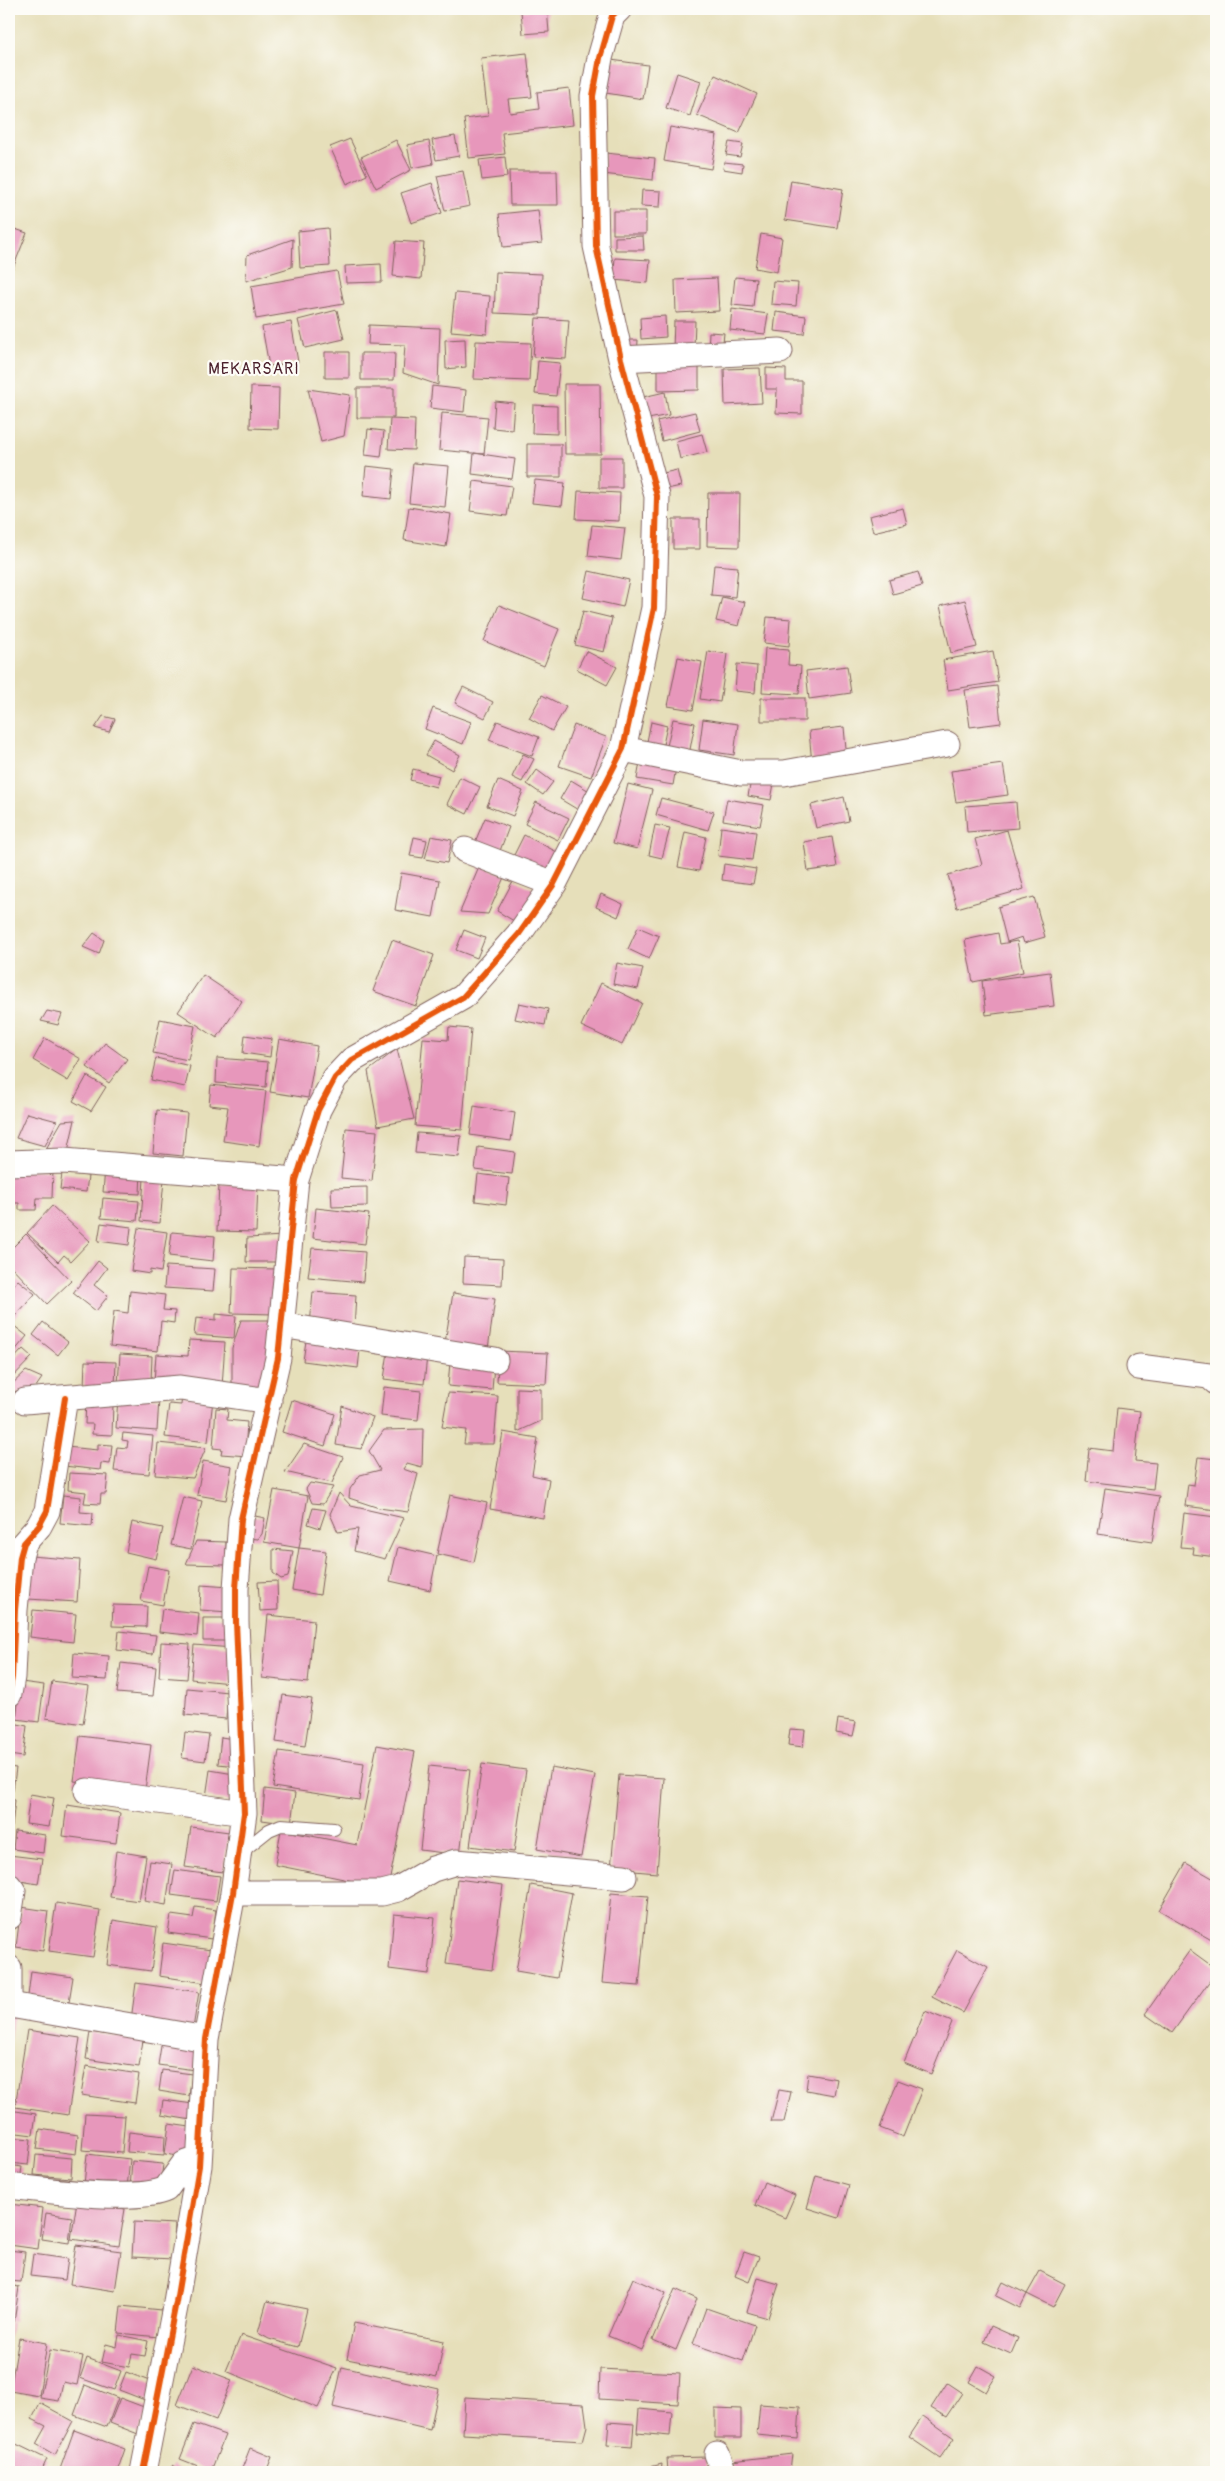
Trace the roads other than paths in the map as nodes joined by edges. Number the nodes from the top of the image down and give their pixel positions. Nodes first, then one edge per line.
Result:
1 (619, 9) edge
2 (780, 352) dead end
3 (621, 359) junction
4 (947, 744) dead end
5 (623, 750) junction
6 (465, 850) dead end
7 (554, 884) junction
8 (9, 1163) edge
9 (296, 1180) junction
10 (281, 1325) junction
11 (495, 1360) dead end
12 (1139, 1367) dead end
13 (1216, 1382) edge
14 (65, 1398) junction
15 (25, 1401) dead end
16 (269, 1401) junction
17 (9, 1694) edge
18 (87, 1791) dead end
19 (244, 1813) junction
20 (334, 1829) dead end
21 (237, 1856) junction
22 (624, 1877) dead end
23 (9, 1886) edge
24 (233, 1893) junction
25 (9, 1917) edge
26 (9, 1968) edge
27 (206, 2039) junction
28 (200, 2159) junction
29 (9, 2186) edge
30 (143, 2472) edge

1 - 3 street
2 - 3 street
3 - 5 street
4 - 5 street
5 - 7 street
6 - 7 street
7 - 9 street
8 - 9 street
9 - 10 street
10 - 11 street
10 - 16 street
12 - 13 street
14 - 15 street
14 - 16 street
14 - 17 street
16 - 19 street
18 - 19 street
19 - 21 street
20 - 21 lane
21 - 24 street
22 - 24 street
23 - 25 street
24 - 27 street
26 - 27 street
27 - 28 street
28 - 29 street
28 - 30 street

